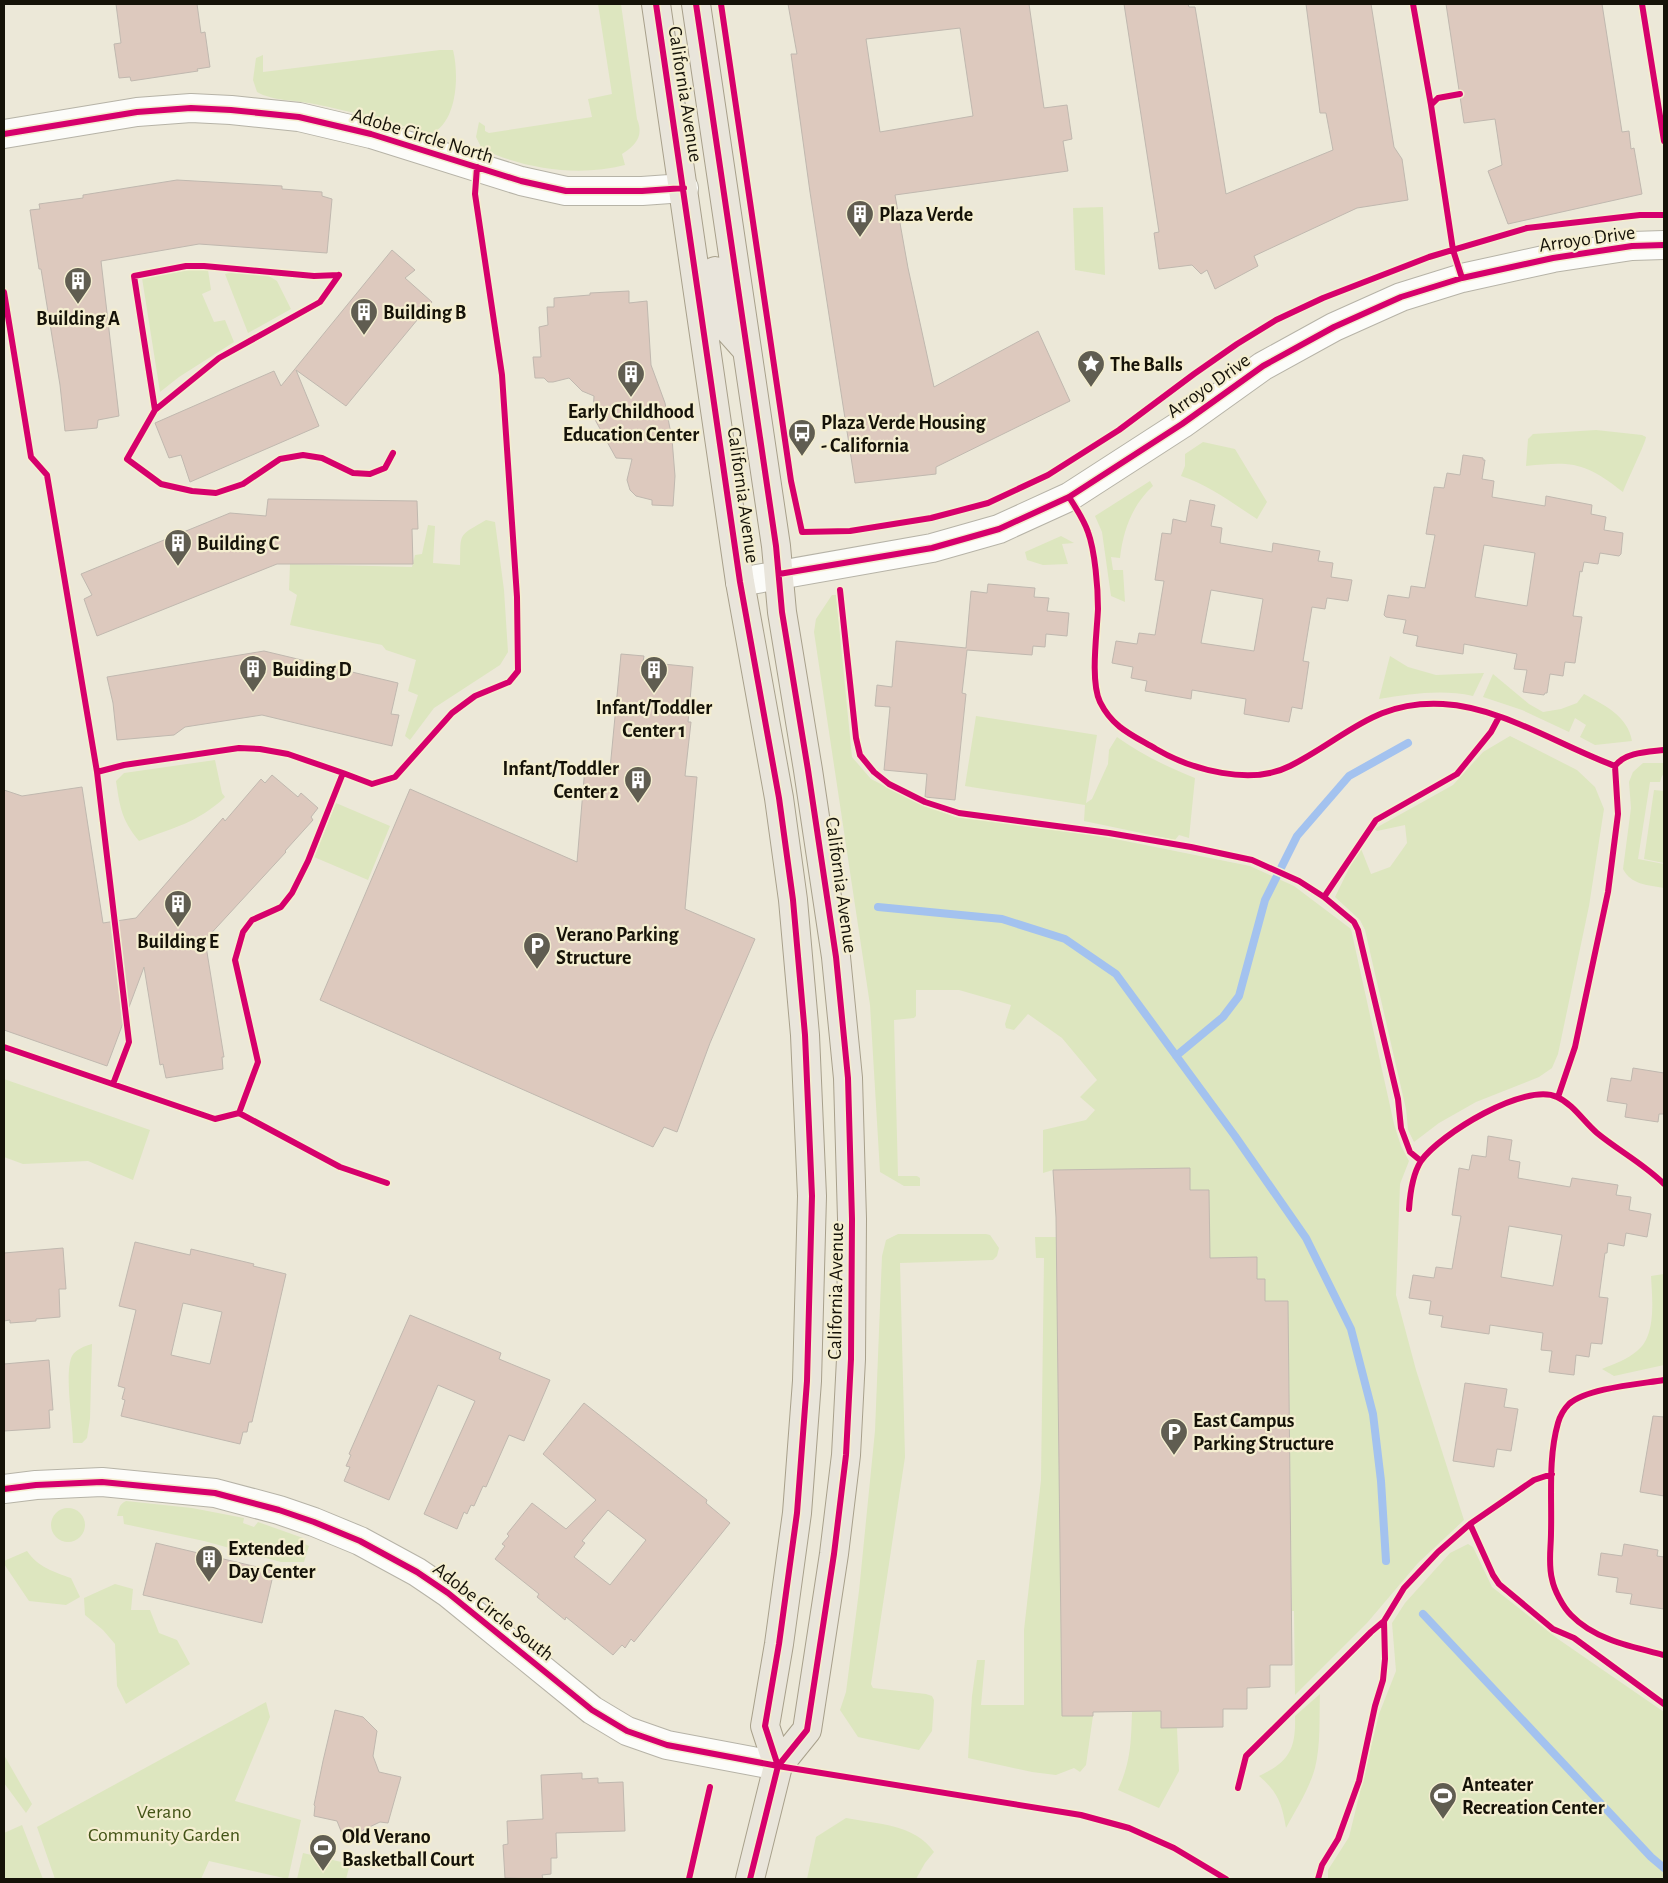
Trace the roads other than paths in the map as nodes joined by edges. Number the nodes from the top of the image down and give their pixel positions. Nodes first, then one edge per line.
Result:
1 (656, 4) edge
2 (696, 4) edge
3 (4, 134) edge
4 (684, 188) junction
5 (1664, 245) edge
6 (747, 350) junction
7 (778, 574) junction
8 (740, 582) junction
9 (4, 1489) edge
10 (778, 1766) junction
11 (750, 1879) edge

1 - 4 main road, California Avenue
2 - 6 main road, California Avenue
3 - 4 street, Adobe Circle North
4 - 6 main road
4 - 8 main road, California Avenue
5 - 7 street, Arroyo Drive
6 - 7 main road, California Avenue
7 - 8 street, Arroyo Drive
7 - 10 main road, California Avenue
8 - 10 main road, California Avenue
9 - 10 street, Adobe Circle South
10 - 11 main road, California Avenue

